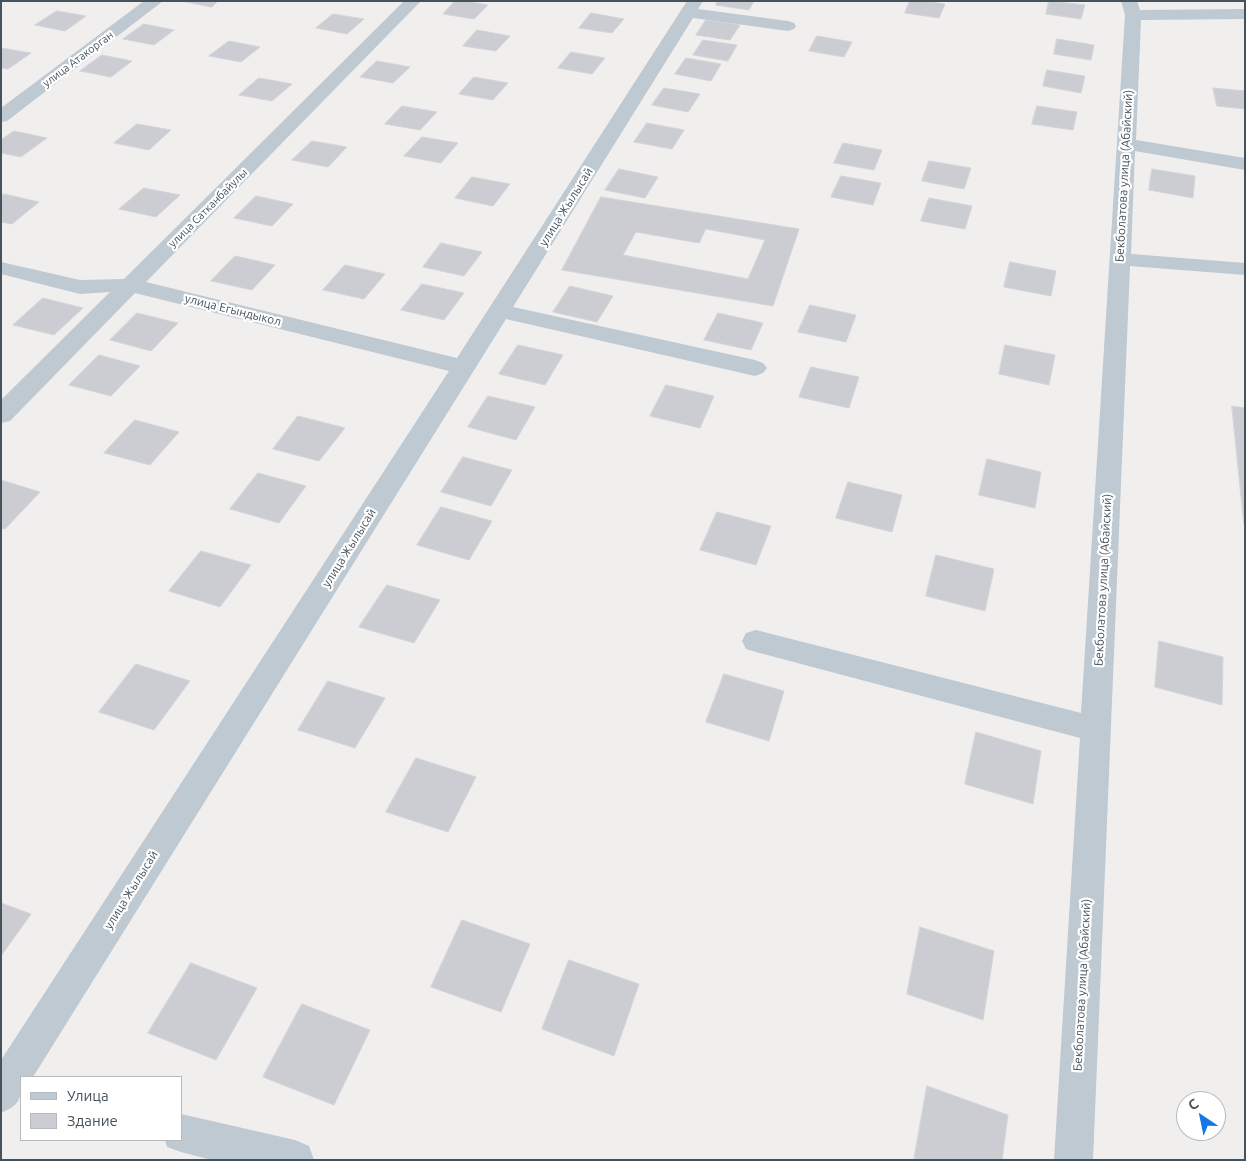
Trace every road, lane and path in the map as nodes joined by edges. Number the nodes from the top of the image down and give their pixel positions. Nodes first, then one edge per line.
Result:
1 (155, 1) edge
2 (413, 1) edge
3 (691, 7) edge
4 (1131, 8) edge
5 (1245, 14) edge
6 (788, 26) dead end
7 (1, 117) edge
8 (1126, 144) junction
9 (1245, 164) edge
10 (1120, 259) junction
11 (1, 268) edge
12 (1245, 269) edge
13 (131, 285) junction
14 (499, 311) junction
15 (464, 367) junction
16 (755, 368) dead end
17 (1, 415) edge
18 (756, 641) dead end
19 (1095, 729) junction
20 (7, 1092) edge
21 (182, 1133) edge
22 (295, 1160) edge
23 (1072, 1160) edge

1 - 7 street, улица Атакорган
2 - 13 street, улица Сатканбайулы
3 - 6 street
3 - 14 street, улица Жылысай
4 - 5 street
4 - 8 street, Бекболатова улица (Абайский)
8 - 9 street
8 - 10 street, Бекболатова улица (Абайский)
10 - 12 street
10 - 19 street, Бекболатова улица (Абайский)
11 - 13 street, улица Егындыкол
13 - 15 street, улица Егындыкол
13 - 17 street, улица Сатканбайулы
14 - 15 street, улица Жылысай
14 - 16 street
15 - 20 street, улица Жылысай
18 - 19 street
19 - 23 street, Бекболатова улица (Абайский)
21 - 22 street

